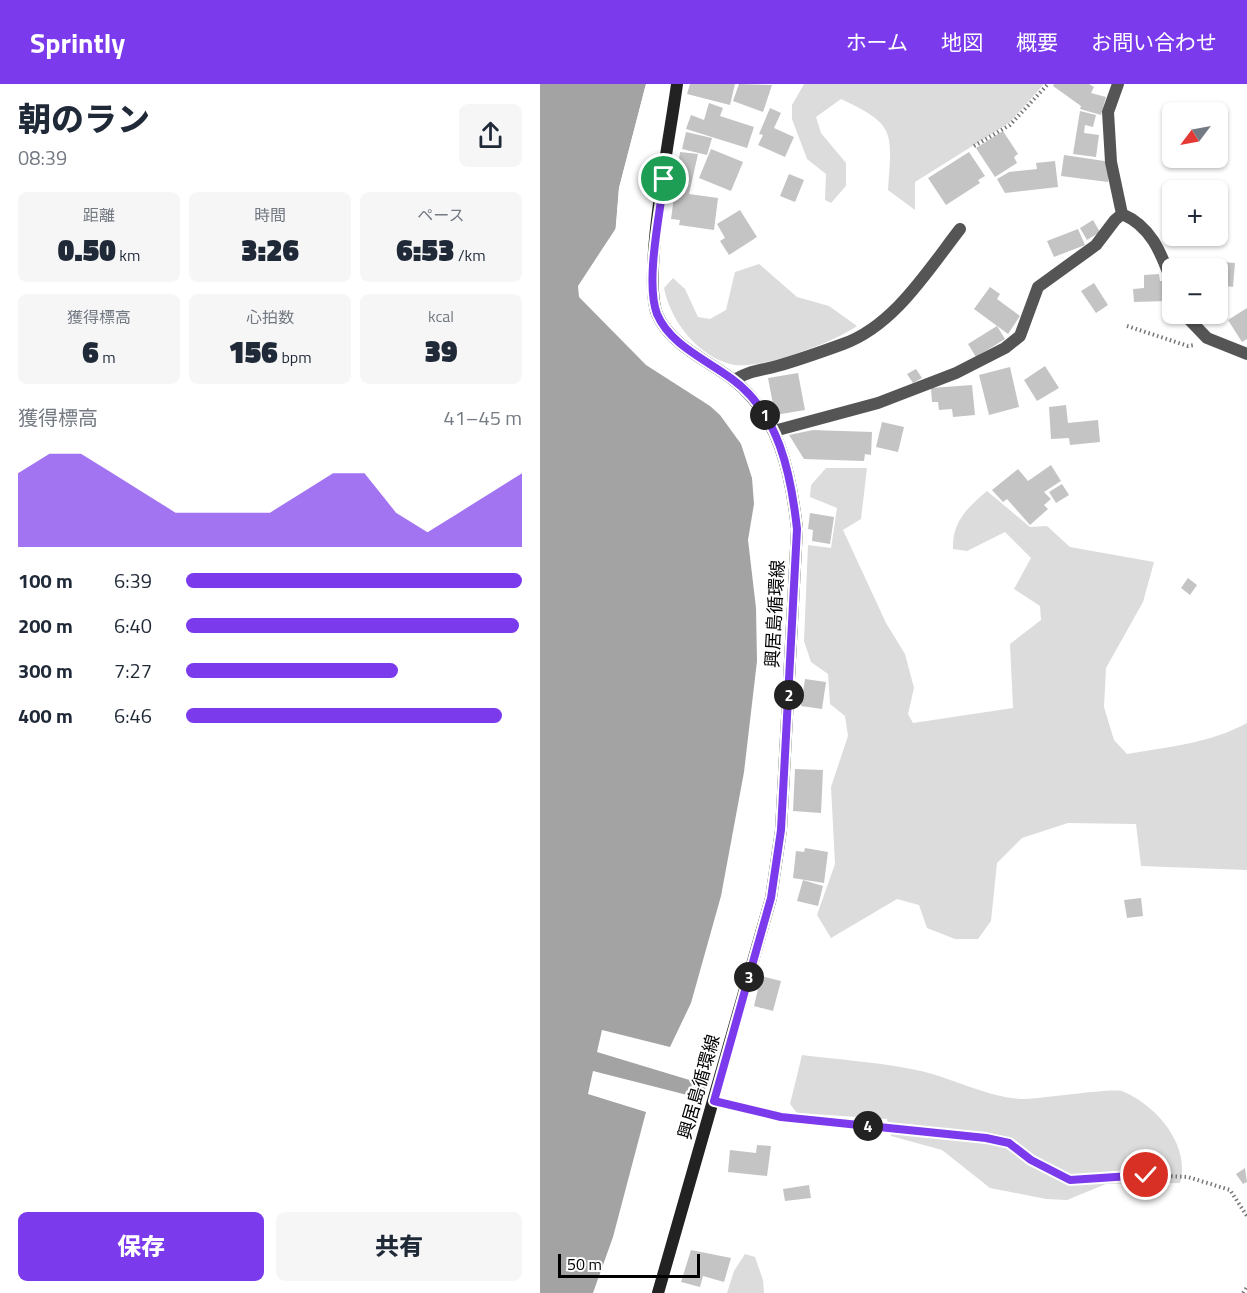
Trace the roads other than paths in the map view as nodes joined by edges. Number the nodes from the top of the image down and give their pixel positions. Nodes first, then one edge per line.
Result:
1 (677, 84) edge
2 (1118, 84) edge
3 (1122, 214) junction
4 (960, 229) dead end
5 (1164, 258) edge
6 (1193, 324) edge
7 (1247, 354) edge
8 (734, 380) junction
9 (774, 431) junction
10 (658, 1293) edge

1 - 8 main road, 興居島循環線
2 - 3 street
3 - 5 street
3 - 9 street
4 - 8 street
6 - 7 street
8 - 9 main road, 興居島循環線
9 - 10 main road, 興居島循環線

